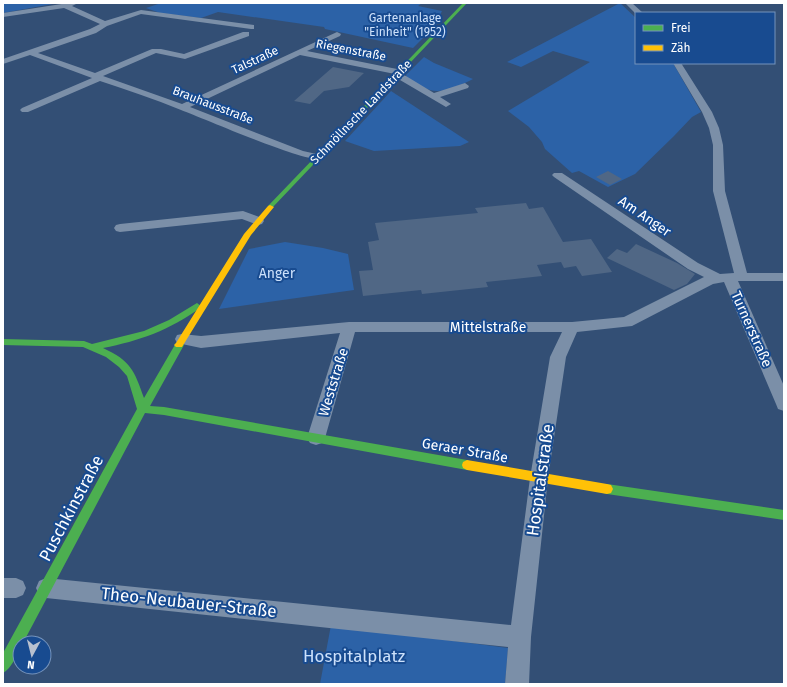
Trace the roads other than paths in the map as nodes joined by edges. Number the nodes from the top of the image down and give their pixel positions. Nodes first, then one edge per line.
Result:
1 (75, 3) edge
2 (465, 3) edge
3 (628, 3) edge
4 (65, 6) junction
5 (638, 12) edge
6 (3, 15) edge
7 (104, 24) junction
8 (337, 34) dead end
9 (299, 52) junction
10 (31, 53) junction
11 (3, 62) edge
12 (678, 64) edge
13 (397, 74) junction
14 (97, 77) junction
15 (465, 86) dead end
16 (433, 96) junction
17 (446, 104) dead end
18 (182, 107) junction
19 (25, 110) dead end
20 (317, 157) junction
21 (558, 174) dead end
22 (258, 221) junction
23 (120, 228) dead end
24 (729, 277) junction
25 (784, 277) edge
26 (209, 296) junction
27 (349, 327) junction
28 (572, 327) junction
29 (182, 339) junction
30 (3, 342) edge
31 (92, 347) junction
32 (166, 366) joint
33 (784, 404) edge
34 (142, 409) junction
35 (316, 438) junction
36 (539, 478) junction
37 (784, 514) edge
38 (46, 588) junction
39 (520, 637) junction
40 (3, 666) edge
41 (517, 684) edge

1 - 4 street
2 - 13 main road, Schmöllnsche Landstraße
3 - 5 street
4 - 6 street
4 - 7 street
7 - 10 street
7 - 14 street
8 - 9 street, Talstraße
9 - 13 street, Riegenstraße
9 - 18 street, Talstraße
10 - 11 street
10 - 14 street, Brauhausstraße
12 - 24 street, Turnerstraße
13 - 16 street
13 - 20 main road, Schmöllnsche Landstraße
14 - 18 street, Brauhausstraße
14 - 19 street
15 - 16 street
16 - 17 street
18 - 20 street, Brauhausstraße
20 - 22 main road, Schmöllnsche Landstraße
21 - 24 street, Am Anger
22 - 23 street
22 - 26 main road, Schmöllnsche Landstraße
24 - 25 street, Mittelstraße
24 - 28 street, Mittelstraße
24 - 33 street, Turnerstraße
26 - 29 main road, Schmöllnsche Landstraße
26 - 31 main road
27 - 28 street, Mittelstraße
27 - 29 street, Mittelstraße
27 - 35 street, Weststraße
28 - 36 street, Hospitalstraße
29 - 32 main road, Schmöllnsche Landstraße
30 - 31 main road
31 - 34 main road
32 - 34 main road, Puschkinstraße
34 - 35 main road, Geraer Straße
34 - 38 main road, Puschkinstraße
35 - 36 main road, Geraer Straße
36 - 37 main road, Geraer Straße
36 - 39 street, Hospitalstraße
38 - 39 street, Theo-Neubauer-Straße
38 - 40 main road, Puschkinstraße
39 - 41 street

